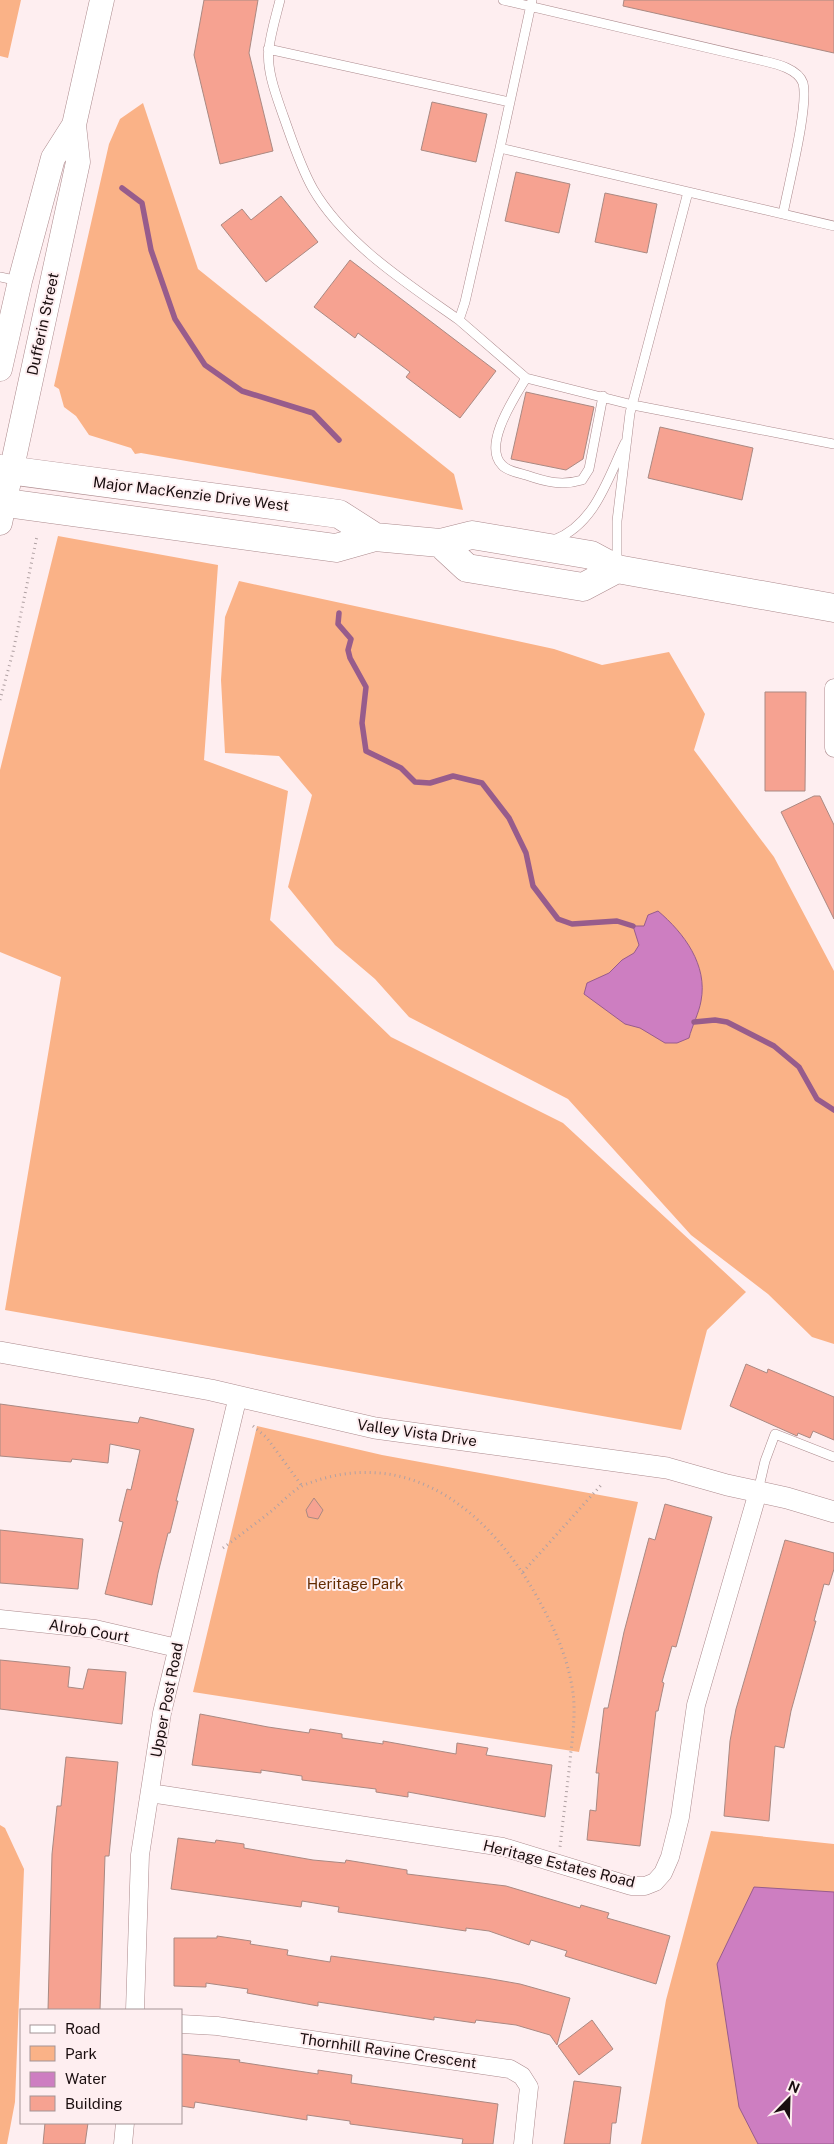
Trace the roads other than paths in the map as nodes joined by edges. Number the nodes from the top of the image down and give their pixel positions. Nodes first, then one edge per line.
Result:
1 (102, 0) edge
2 (280, 0) edge
3 (503, 0) edge
4 (532, 3) edge
5 (268, 49) junction
6 (510, 102) junction
7 (74, 124) junction
8 (500, 148) junction
9 (688, 192) junction
10 (783, 214) junction
11 (834, 226) edge
12 (10, 279) edge
13 (459, 320) junction
14 (0, 369) edge
15 (526, 378) junction
16 (603, 396) junction
17 (633, 405) junction
18 (629, 434) junction
19 (834, 444) edge
20 (6, 469) edge
21 (2, 509) edge
22 (375, 537) junction
23 (440, 543) junction
24 (540, 546) junction
25 (617, 569) junction
26 (834, 608) edge
27 (834, 688) edge
28 (834, 748) edge
29 (0, 1352) edge
30 (238, 1396) junction
31 (834, 1457) edge
32 (758, 1492) junction
33 (834, 1512) edge
34 (0, 1619) edge
35 (177, 1648) junction
36 (150, 1793) junction
37 (135, 2009) edge
38 (182, 2024) edge
39 (125, 2124) edge
40 (123, 2144) edge
41 (523, 2144) edge

1 - 7 main road, Dufferin Street
2 - 5 lane
3 - 4 lane
4 - 6 lane
4 - 10 lane
5 - 6 lane
5 - 13 lane
6 - 8 lane
7 - 12 main road, Dufferin Street
7 - 20 main road, Dufferin Street
8 - 9 lane
8 - 13 lane
9 - 10 lane
9 - 17 lane
10 - 11 lane
12 - 14 main road, Dufferin Street
13 - 15 lane
15 - 16 lane
15 - 16 lane
16 - 17 lane
17 - 18 lane
17 - 19 lane
18 - 24 lane
18 - 25 lane
20 - 21 main road, Dufferin Street
20 - 22 main road, Major MacKenzie Drive West
21 - 22 main road, Major MacKenzie Drive West
22 - 23 main road, Major MacKenzie Drive West
23 - 24 main road, Major MacKenzie Drive West
23 - 25 main road
24 - 25 main road, Major MacKenzie Drive West
25 - 26 main road, Major MacKenzie Drive West
27 - 28 street
29 - 30 street, Valley Vista Drive
30 - 32 street, Valley Vista Drive
30 - 35 street, Upper Post Road
31 - 32 lane
32 - 33 street, Valley Vista Drive
32 - 36 street, Heritage Estates Road
34 - 35 street, Alrob Court
35 - 36 street, Upper Post Road
36 - 37 street, Upper Post Road
38 - 41 street, Thornhill Ravine Crescent
39 - 40 street

